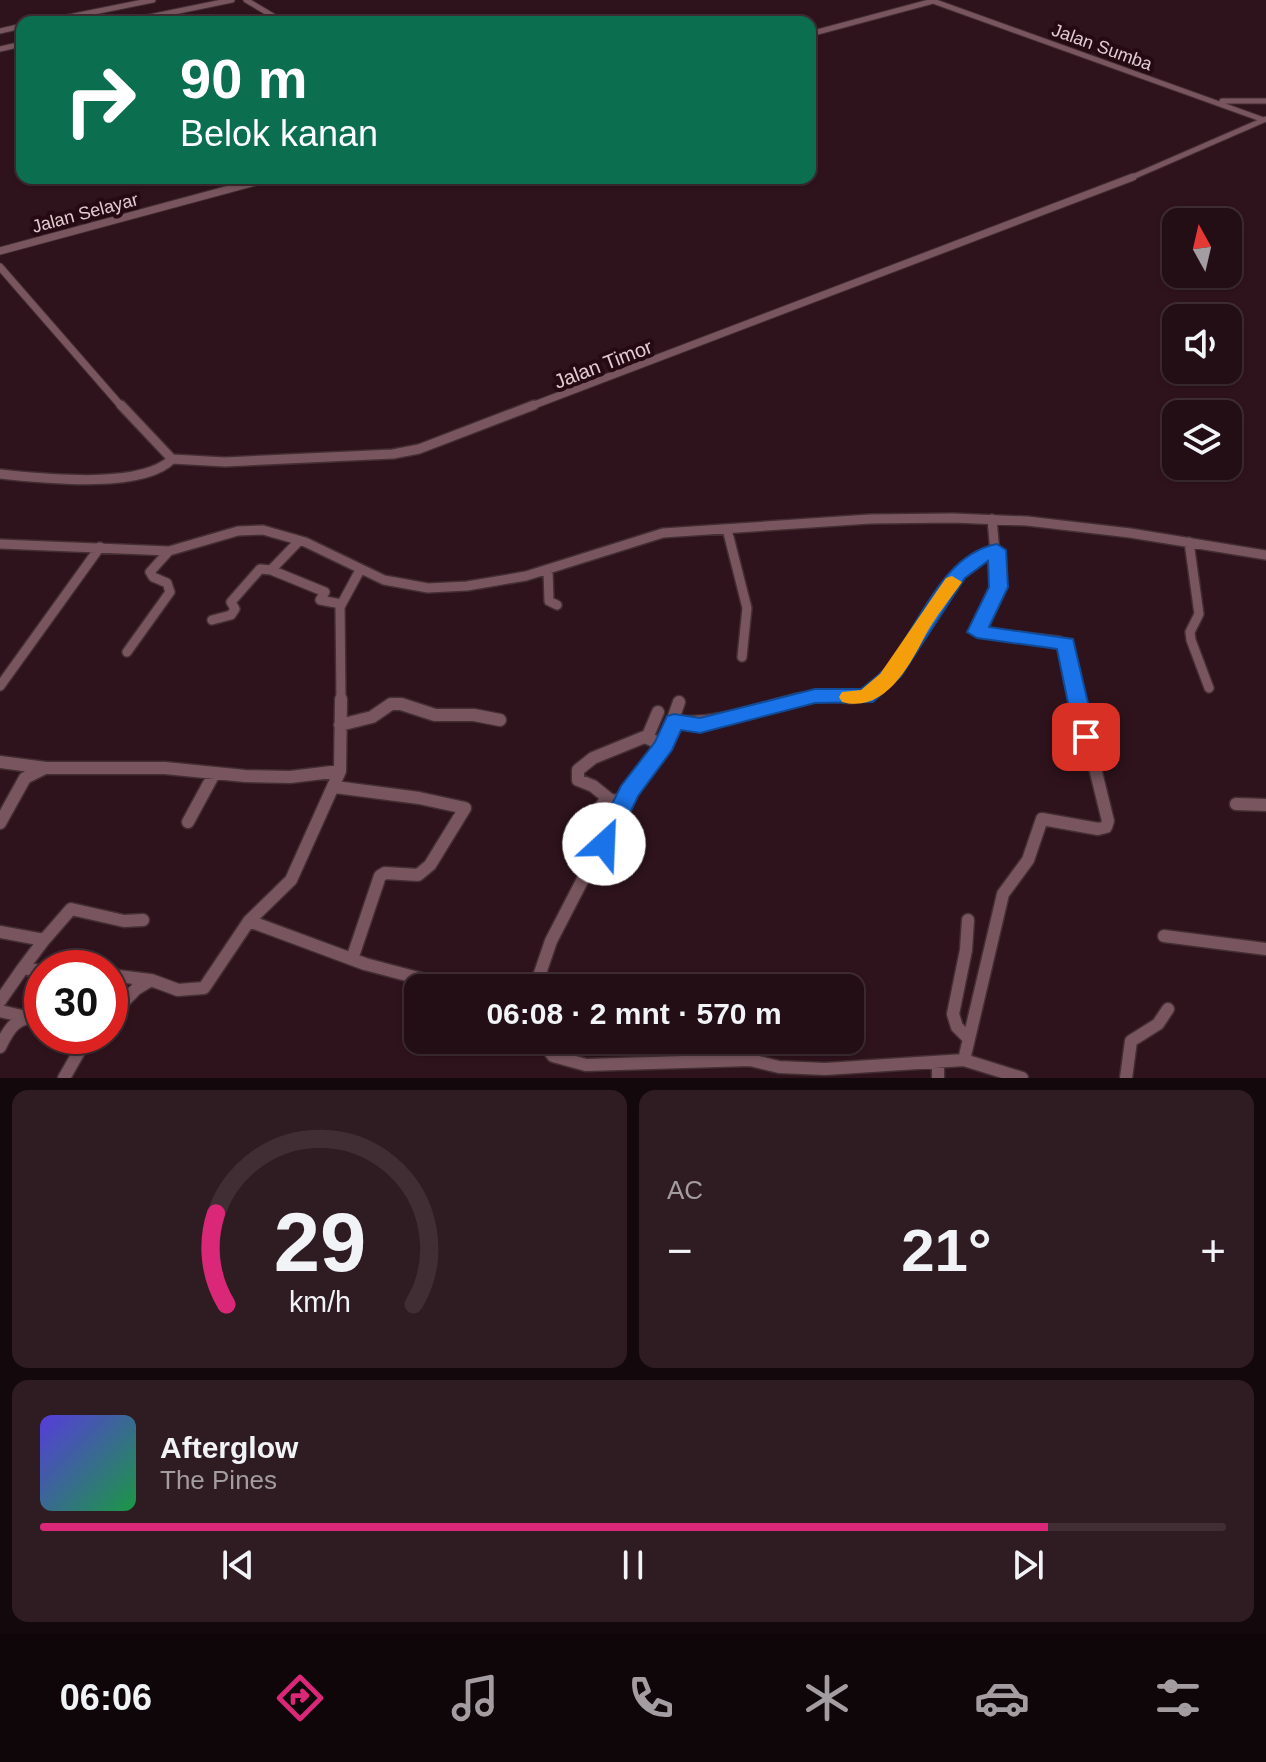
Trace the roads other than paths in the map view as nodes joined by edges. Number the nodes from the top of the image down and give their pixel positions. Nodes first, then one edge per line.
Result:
1 (153, 0) edge
2 (232, 0) edge
3 (246, 0) edge
4 (932, 0) edge
5 (943, 0) edge
6 (74, 16) edge
7 (154, 16) edge
8 (273, 16) edge
9 (816, 32) edge
10 (1203, 98) junction
11 (1266, 101) edge
12 (1265, 120) edge
13 (248, 184) edge
14 (0, 251) edge
15 (0, 267) edge
16 (172, 459) junction
17 (0, 474) edge
18 (992, 519) junction
19 (727, 529) junction
20 (299, 541) junction
21 (1189, 542) junction
22 (0, 544) edge
23 (100, 547) junction
24 (997, 550) junction
25 (169, 551) junction
26 (1266, 555) edge
27 (271, 570) junction
28 (360, 570) junction
29 (548, 570) junction
30 (341, 604) junction
31 (557, 605) dead end
32 (212, 620) dead end
33 (127, 652) dead end
34 (742, 657) dead end
35 (0, 685) edge
36 (1209, 688) dead end
37 (679, 702) dead end
38 (658, 712) dead end
39 (500, 720) dead end
40 (674, 721) junction
41 (340, 725) junction
42 (647, 736) junction
43 (664, 745) junction
44 (0, 762) edge
45 (46, 768) junction
46 (340, 771) junction
47 (214, 774) junction
48 (335, 787) junction
49 (609, 799) junction
50 (624, 800) junction
51 (1236, 804) dead end
52 (1266, 805) edge
53 (188, 822) dead end
54 (0, 823) edge
55 (604, 844) junction
56 (143, 920) dead end
57 (968, 920) dead end
58 (249, 921) junction
59 (0, 932) edge
60 (1164, 936) dead end
61 (44, 940) junction
62 (1266, 949) edge
63 (352, 959) junction
64 (23, 968) joint
65 (406, 974) edge
66 (540, 974) edge
67 (128, 977) edge
68 (151, 980) junction
69 (128, 997) edge
70 (0, 1001) edge
71 (1168, 1009) dead end
72 (0, 1011) edge
73 (22, 1016) joint
74 (969, 1039) junction
75 (0, 1047) edge
76 (78, 1054) edge
77 (552, 1054) edge
78 (964, 1060) junction
79 (938, 1062) junction
80 (64, 1078) edge
81 (938, 1078) edge
82 (1022, 1078) edge
83 (1126, 1078) edge

1 - 6 street
2 - 7 street
3 - 8 street
4 - 5 street
4 - 9 street
4 - 10 street, Jalan Sumba
10 - 11 street
10 - 12 street, Jalan Sumba
12 - 16 street, Jalan Timor
13 - 14 street, Jalan Selayar
15 - 16 street
16 - 17 street
18 - 19 street
18 - 21 street
18 - 24 street
19 - 29 street
19 - 34 street
20 - 25 street
20 - 27 street
20 - 28 street
21 - 26 street
21 - 36 street
22 - 23 street
23 - 25 street
23 - 35 street
24 - 40 street
24 - 74 street
25 - 33 street
27 - 30 street
27 - 32 street
28 - 29 street
28 - 30 street
29 - 31 street
30 - 41 street
37 - 40 street
38 - 42 street
39 - 41 street
40 - 43 street
41 - 46 street
42 - 43 street
42 - 49 street
43 - 50 street
44 - 45 street
45 - 47 street
45 - 54 street
46 - 47 street
46 - 48 street
47 - 53 street
48 - 58 street
48 - 63 street
49 - 50 street
49 - 55 street
50 - 55 street
51 - 52 street
55 - 66 street
56 - 61 street
57 - 74 street
58 - 63 street
58 - 68 street
59 - 61 street
60 - 62 street
61 - 64 street
63 - 65 street
64 - 70 street
67 - 68 street
68 - 69 street
71 - 83 street
72 - 73 street
73 - 75 street
74 - 78 street
76 - 80 street
77 - 79 street
78 - 79 street
78 - 82 street
79 - 81 street

